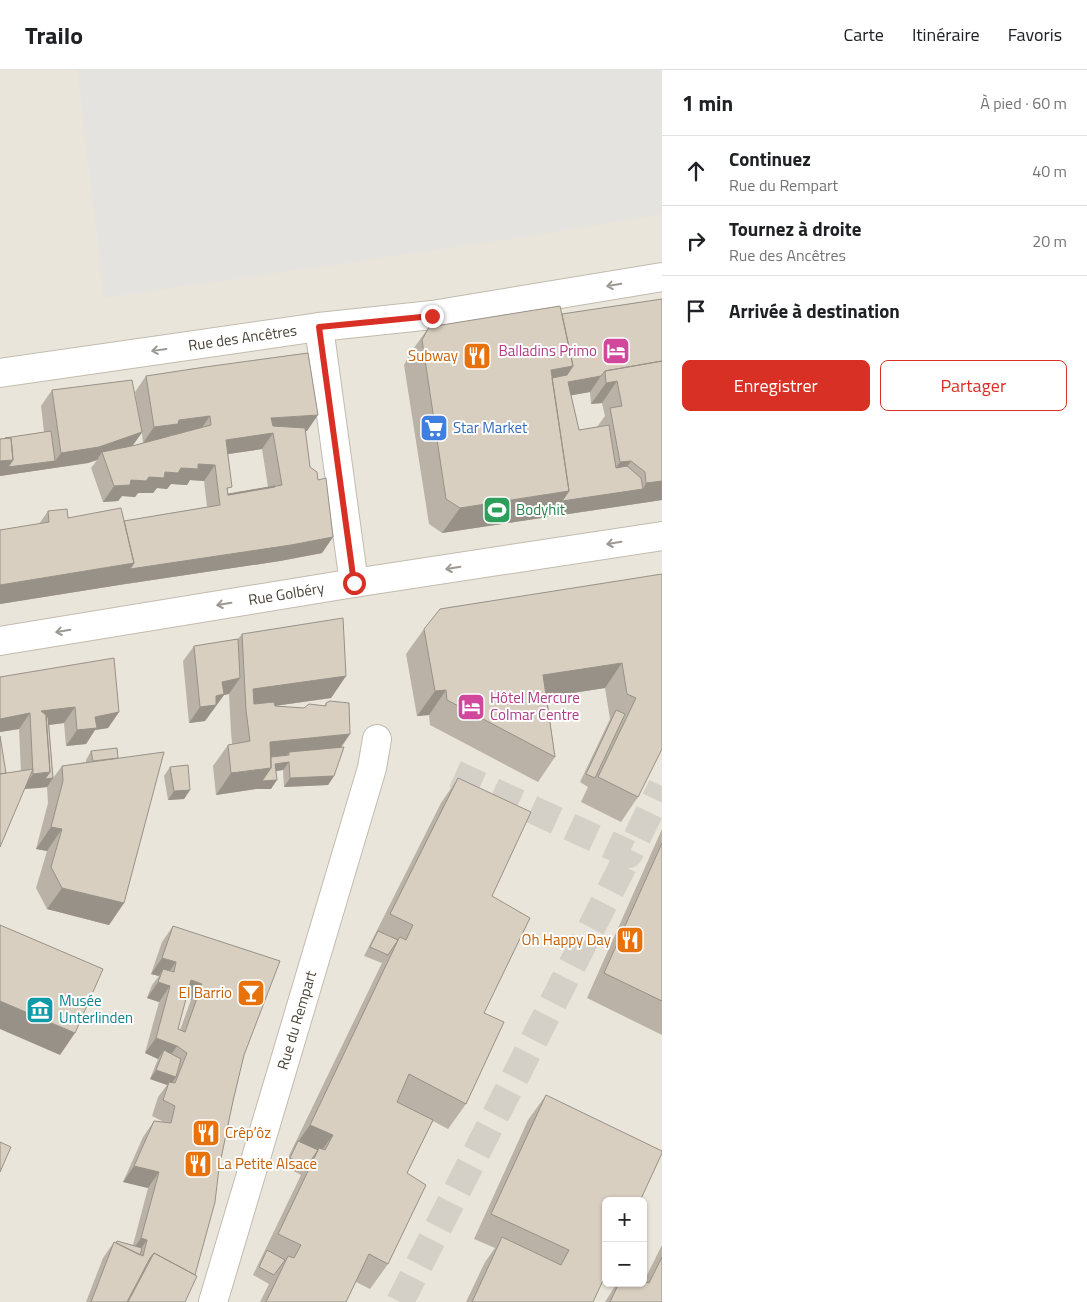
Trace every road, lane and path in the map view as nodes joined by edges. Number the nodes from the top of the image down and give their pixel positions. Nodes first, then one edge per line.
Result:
1 (662, 277) edge
2 (319, 327) junction
3 (0, 373) edge
4 (662, 536) edge
5 (354, 583) junction
6 (0, 641) edge
7 (377, 739) dead end
8 (213, 1302) edge

1 -> 2 street, Rue des Ancêtres
2 -> 3 street, Rue des Ancêtres
2 - 5 street
4 -> 5 street, Rue Golbéry
5 -> 6 street, Rue Golbéry
7 - 8 street, Rue du Rempart

